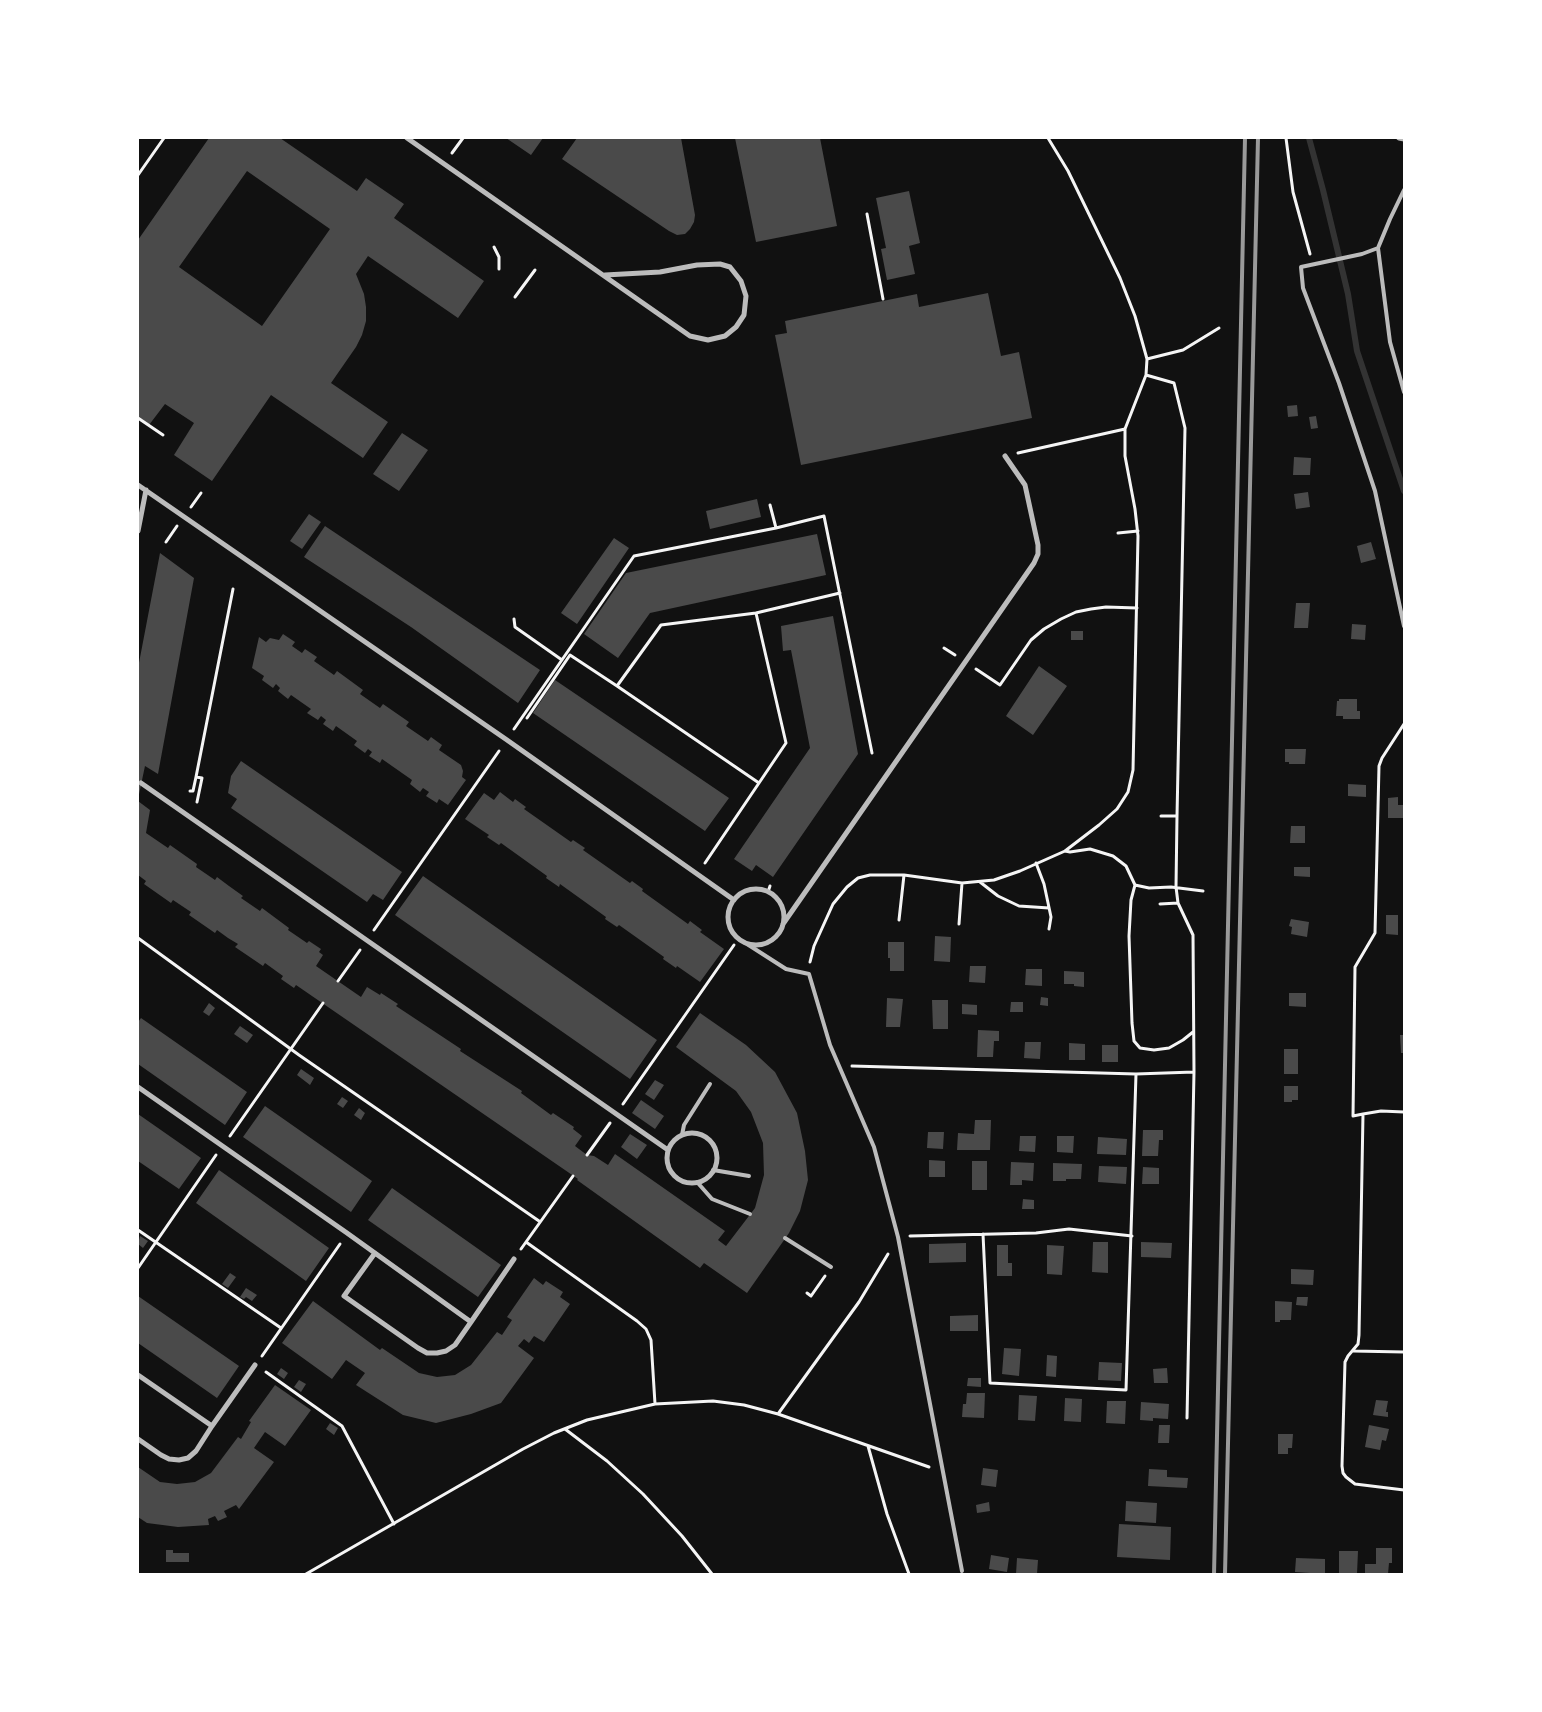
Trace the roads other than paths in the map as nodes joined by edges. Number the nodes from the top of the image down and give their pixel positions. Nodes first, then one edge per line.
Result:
1 (407, 138) edge
2 (1399, 138) edge
3 (1404, 139) edge
4 (1404, 190) edge
5 (1378, 248) junction
6 (605, 275) junction
7 (1404, 392) edge
8 (1005, 456) road end
9 (138, 485) edge
10 (146, 490) junction
11 (138, 531) edge
12 (1404, 626) edge
13 (141, 783) dead end
14 (734, 900) junction
15 (783, 924) junction
16 (747, 944) junction
17 (710, 1084) dead end
18 (138, 1087) edge
19 (682, 1135) junction
20 (668, 1150) junction
21 (713, 1170) junction
22 (749, 1176) dead end
23 (697, 1182) junction
24 (750, 1214) dead end
25 (785, 1238) dead end
26 (374, 1253) junction
27 (514, 1259) road end
28 (831, 1267) road end
29 (472, 1322) junction
30 (255, 1365) road end
31 (138, 1375) edge
32 (212, 1426) junction
33 (138, 1438) edge
34 (962, 1571) dead end

1 - 6 street
2 - 3 street
4 - 5 lane
5 - 7 lane
5 - 12 lane
6 - 6 street
8 - 15 street
9 - 10 street
10 - 11 street
10 - 14 street
13 - 20 street
14 - 15 street
14 - 16 street
15 - 16 street
16 - 34 lane
17 - 19 lane
18 - 26 street
19 - 20 street
19 - 21 street
20 - 23 street
21 - 22 lane
21 - 23 street
23 - 24 lane
25 - 28 lane
26 - 29 street
26 - 29 street
27 - 29 street
30 - 32 street
31 - 32 street
32 - 33 street

